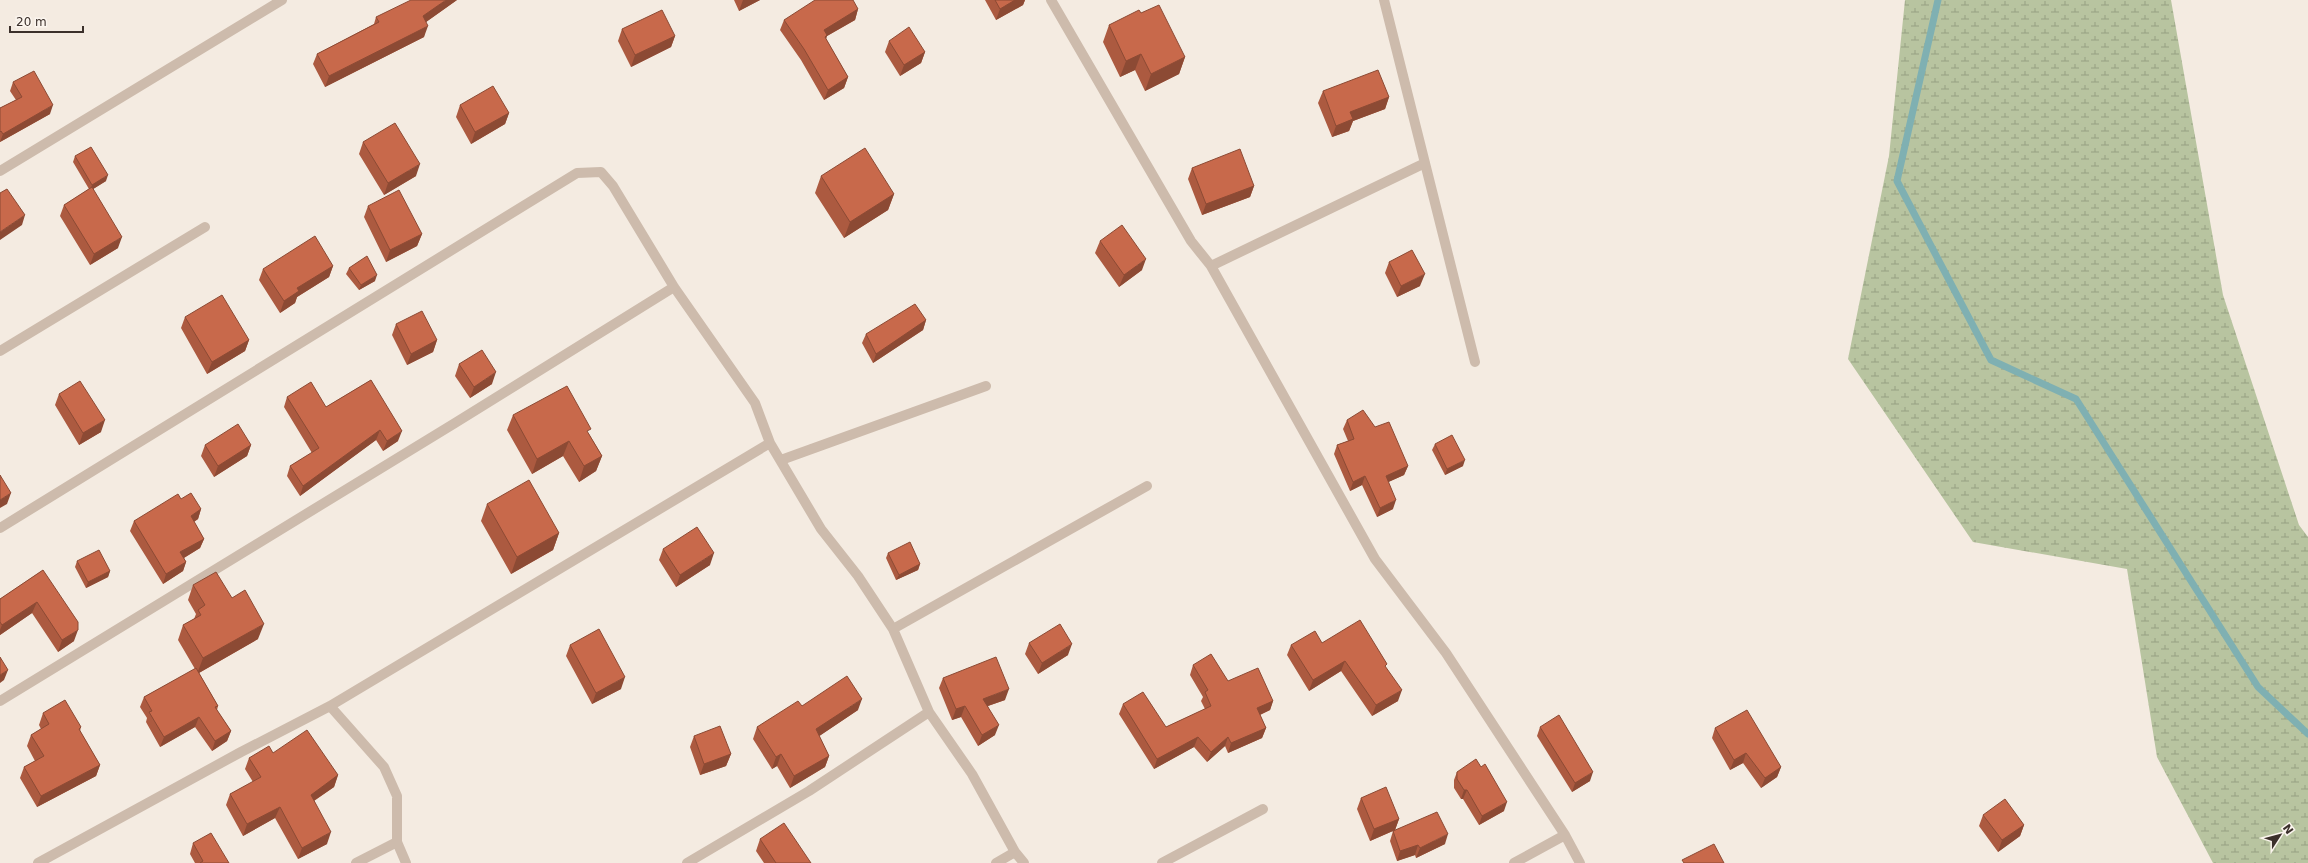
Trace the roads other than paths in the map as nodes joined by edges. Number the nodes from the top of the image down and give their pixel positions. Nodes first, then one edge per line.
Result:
1 (282, 0) edge
2 (1051, 0) edge
3 (1384, 0) edge
4 (1425, 163) junction
5 (0, 171) edge
6 (204, 227) dead end
7 (1211, 266) junction
8 (674, 287) junction
9 (0, 351) edge
10 (1475, 362) dead end
11 (986, 386) dead end
12 (770, 443) junction
13 (780, 460) junction
14 (1147, 486) dead end
15 (0, 528) edge
16 (892, 629) junction
17 (0, 700) edge
18 (330, 706) junction
19 (929, 712) junction
20 (1263, 809) dead end
21 (1565, 836) junction
22 (397, 842) junction
23 (1015, 852) junction
24 (38, 863) edge
25 (356, 863) edge
26 (406, 863) edge
27 (687, 863) edge
28 (996, 863) edge
29 (1024, 863) edge
30 (1162, 863) edge
31 (1514, 863) edge
32 (1580, 863) edge

1 - 5 street
2 - 7 street
3 - 4 street
4 - 7 street
4 - 10 street
6 - 9 street
7 - 21 street
8 - 12 street
8 - 15 street
8 - 17 street
11 - 13 street
12 - 13 street
12 - 18 street
13 - 16 street
14 - 16 street
16 - 19 street
18 - 22 street
18 - 24 street
19 - 23 street
19 - 27 street
20 - 30 street
21 - 31 street
21 - 32 street
22 - 25 street
22 - 26 street
23 - 28 street
23 - 29 street

